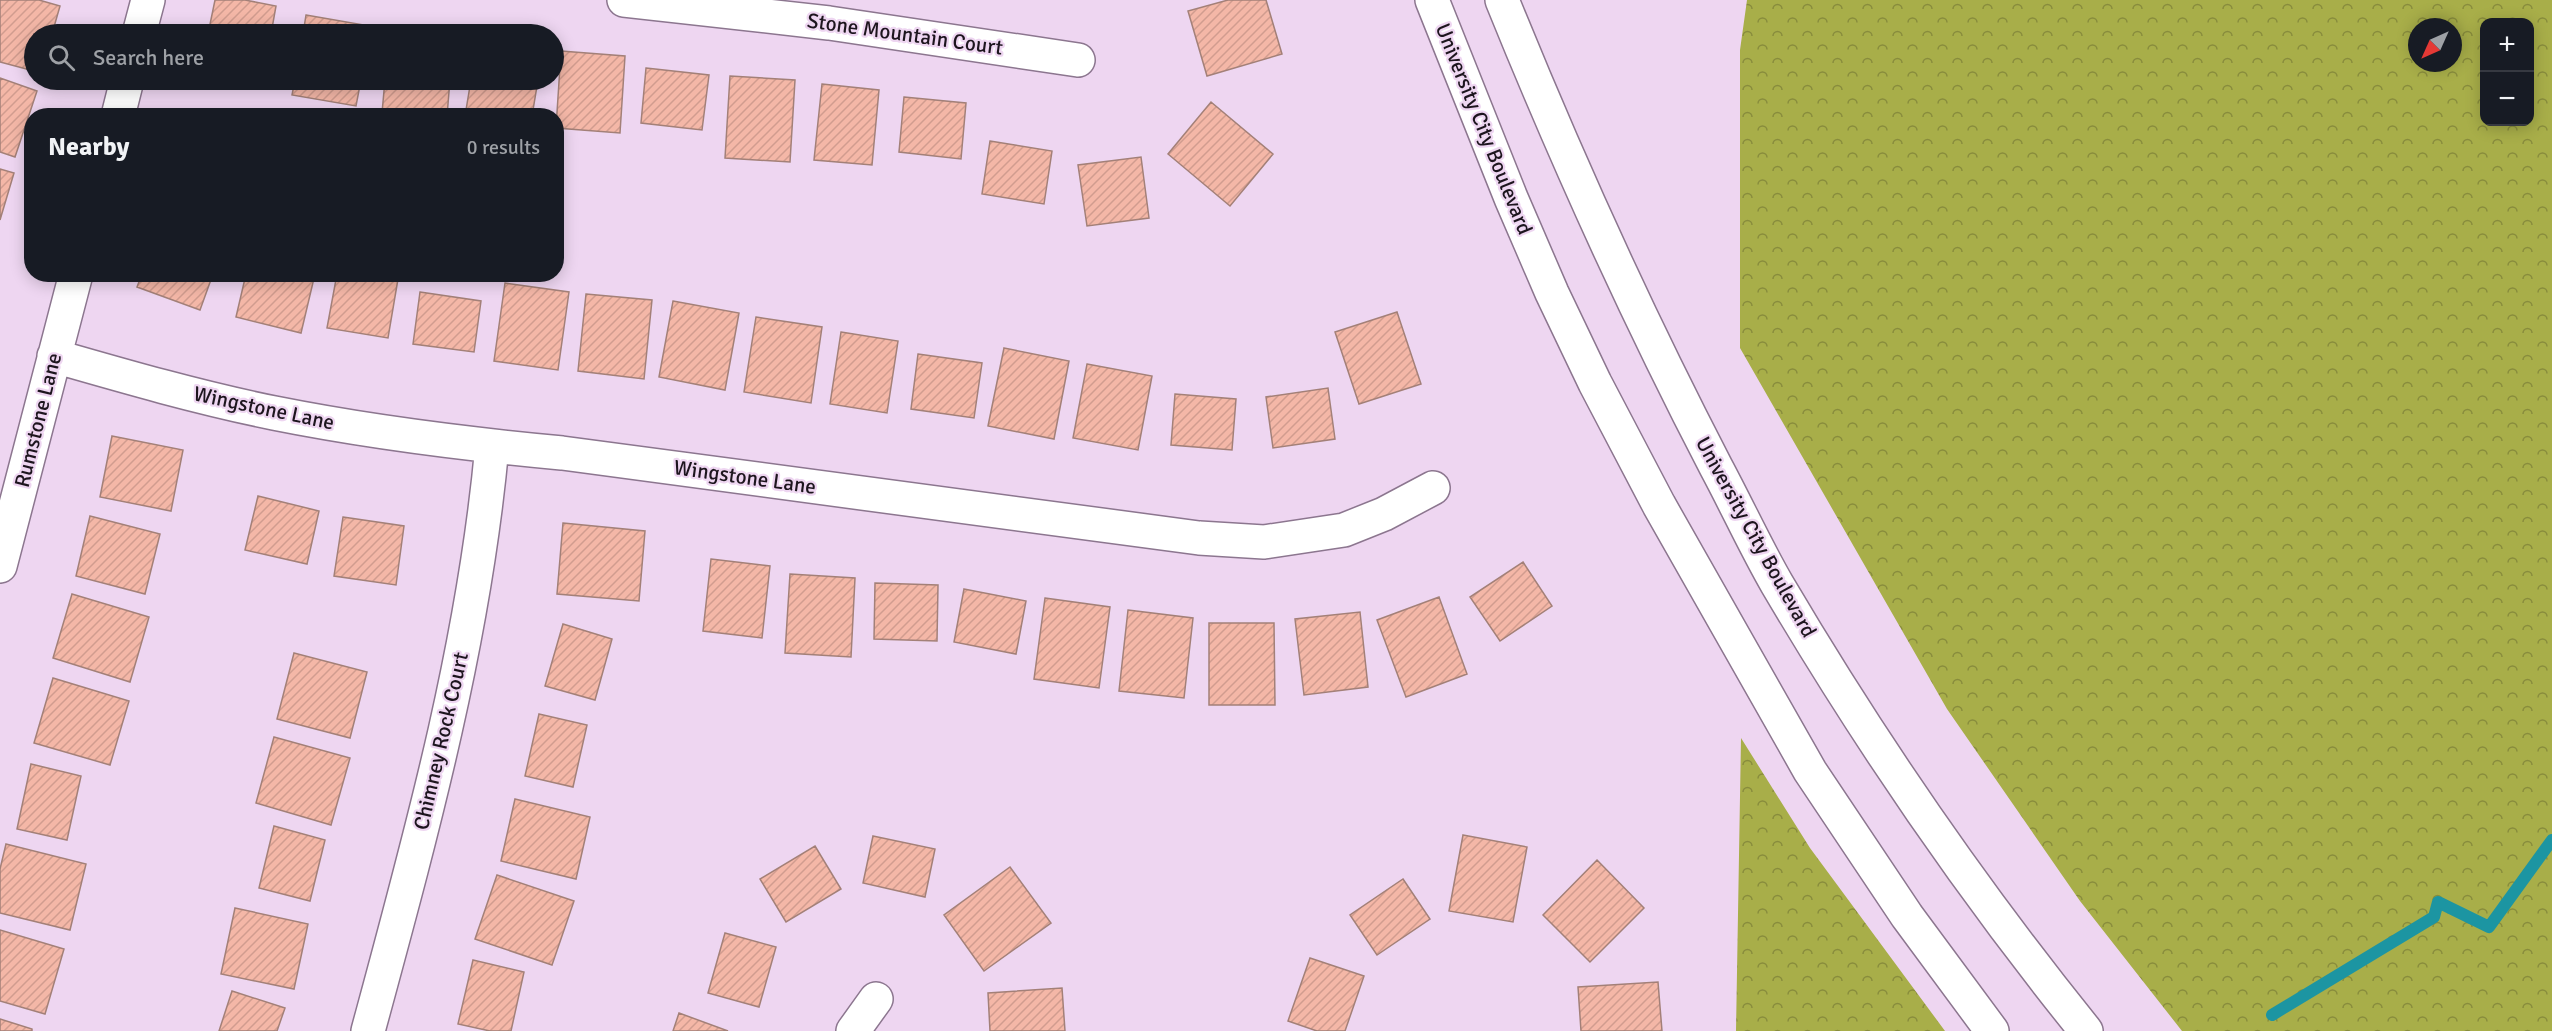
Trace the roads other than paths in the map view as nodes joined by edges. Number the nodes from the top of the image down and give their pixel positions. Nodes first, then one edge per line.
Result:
1 (148, 0) edge
2 (624, 0) edge
3 (1432, 0) edge
4 (1502, 0) edge
5 (142, 24) edge
6 (1078, 60) dead end
7 (124, 90) edge
8 (120, 108) edge
9 (74, 282) edge
10 (54, 356) junction
11 (492, 446) junction
12 (1432, 488) dead end
13 (0, 566) edge
14 (876, 999) dead end
15 (368, 1031) edge
16 (853, 1031) edge
17 (1992, 1031) edge
18 (2086, 1031) edge

1 - 5 street
2 - 6 street, Stone Mountain Court
3 - 17 street, University City Boulevard
4 - 18 street, University City Boulevard
7 - 8 street
9 - 10 street, Rumstone Lane
10 - 11 street, Wingstone Lane
10 - 13 street, Rumstone Lane
11 - 12 street, Wingstone Lane
11 - 15 street, Chimney Rock Court
14 - 16 street

